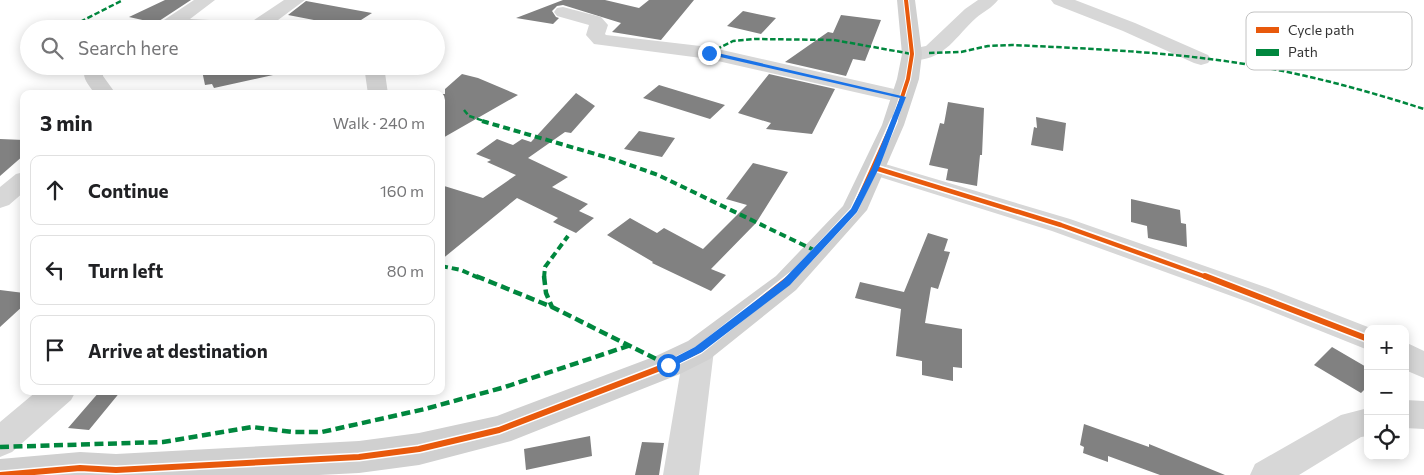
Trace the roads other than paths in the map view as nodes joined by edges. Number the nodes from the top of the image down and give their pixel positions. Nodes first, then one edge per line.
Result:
1 (206, 0) edge
2 (296, 0) edge
3 (906, 0) edge
4 (989, 0) edge
5 (1060, 0) edge
6 (563, 12) dead end
7 (176, 20) edge
8 (266, 20) edge
9 (912, 54) junction
10 (1201, 59) dead end
11 (93, 75) edge
12 (375, 75) edge
13 (103, 90) edge
14 (377, 90) edge
15 (903, 97) junction
16 (875, 168) junction
17 (20, 182) edge
18 (0, 200) edge
19 (1364, 337) edge
20 (699, 350) junction
21 (1409, 357) edge
22 (1424, 366) edge
23 (55, 395) edge
24 (1409, 414) edge
25 (1424, 415) edge
26 (1364, 423) edge
27 (0, 442) edge
28 (354, 466) edge
29 (0, 475) edge
30 (681, 475) edge
31 (1268, 475) edge

1 - 7 street
2 - 8 street
3 - 9 street
4 - 9 street
5 - 10 street
6 - 15 street
9 - 15 street
11 - 13 street
12 - 14 street
15 - 16 street
16 - 19 street
16 - 20 street
17 - 18 street
20 - 28 street
20 - 30 street
21 - 22 street
23 - 27 street
24 - 25 street
26 - 31 street
28 - 29 street

